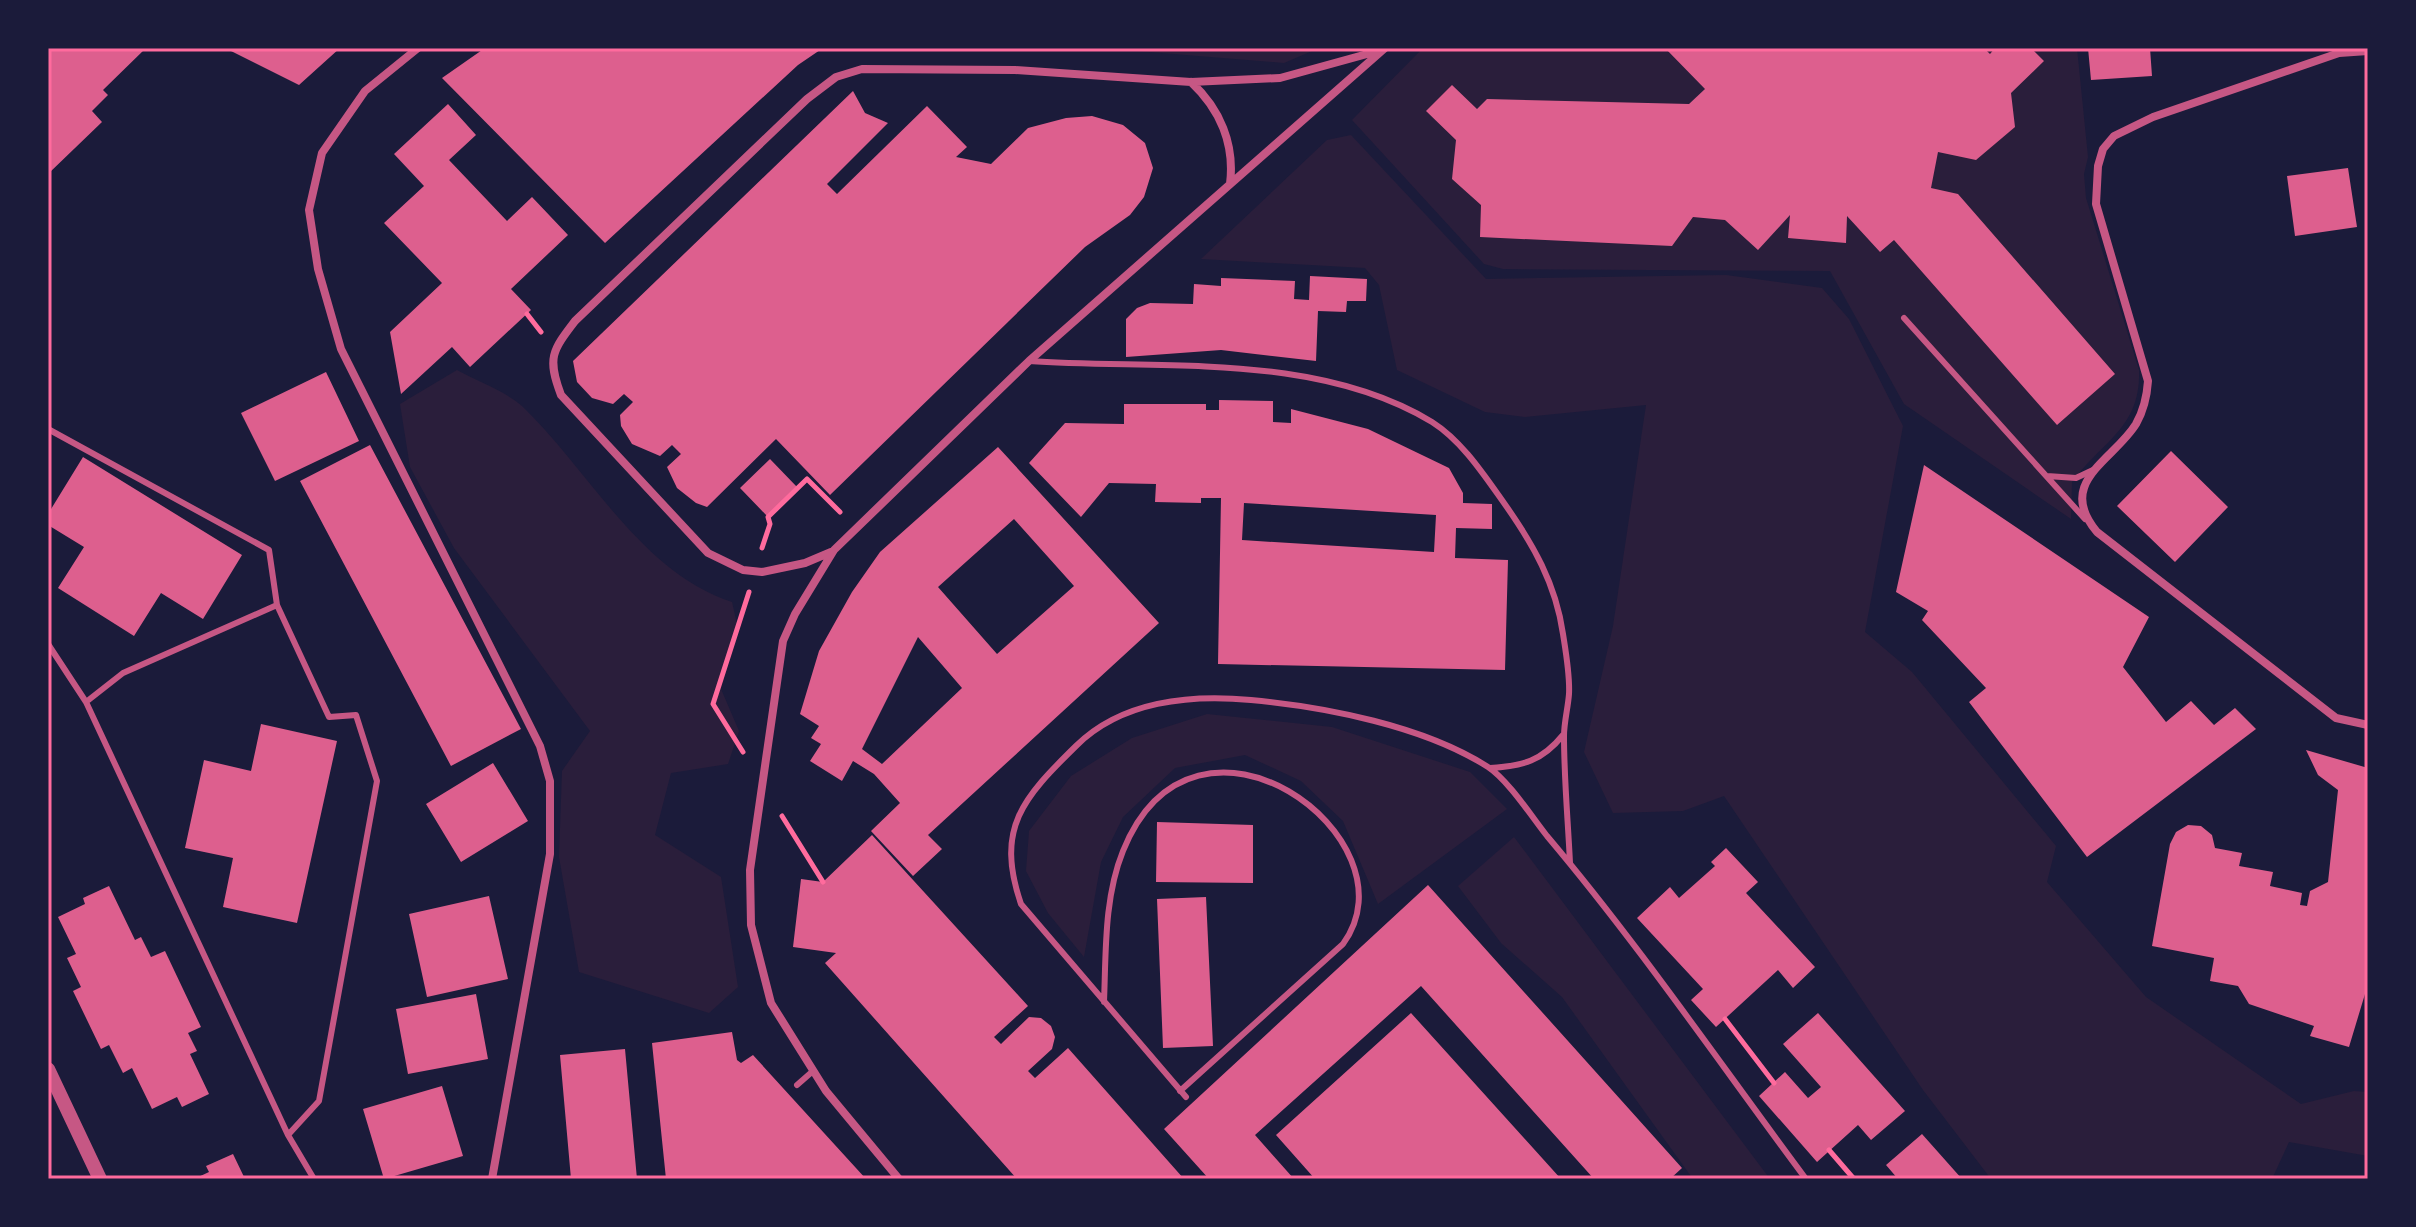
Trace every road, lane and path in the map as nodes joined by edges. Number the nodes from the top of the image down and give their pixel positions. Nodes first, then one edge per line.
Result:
1 (418, 48) edge
2 (1384, 49) edge
3 (2368, 51) edge
4 (1191, 82) junction
5 (1230, 184) junction
6 (1904, 318) dead end
7 (1029, 361) junction
8 (48, 429) edge
9 (2094, 470) junction
10 (2047, 476) junction
11 (2088, 522) junction
12 (834, 550) junction
13 (277, 605) junction
14 (48, 644) edge
15 (86, 702) junction
16 (2368, 725) edge
17 (1564, 734) junction
18 (1490, 768) junction
19 (1570, 863) junction
20 (1104, 1002) junction
21 (1725, 1019) dead end
22 (48, 1069) edge
23 (813, 1071) junction
24 (1774, 1083) dead end
25 (797, 1085) dead end
26 (1180, 1091) junction
27 (1186, 1097) dead end
28 (288, 1135) junction
29 (1829, 1150) dead end
30 (100, 1179) edge
31 (314, 1179) edge
32 (492, 1179) edge
33 (899, 1179) edge
34 (1806, 1179) edge
35 (1854, 1179) edge

1 - 32 street
2 - 4 street
2 - 5 street
3 - 9 street
4 - 5 street
4 - 12 street
5 - 7 street
6 - 10 lane
7 - 12 street
7 - 17 lane
8 - 13 lane
9 - 10 lane
9 - 11 street
10 - 11 lane
11 - 16 street
12 - 23 street
13 - 15 lane
13 - 28 lane
14 - 15 lane
15 - 28 lane
17 - 18 lane
17 - 19 lane
18 - 19 lane
18 - 20 lane
19 - 34 lane
20 - 26 lane
20 - 26 lane
21 - 24 path
22 - 30 street
23 - 25 lane
23 - 33 street
26 - 27 lane
28 - 31 lane
29 - 35 path

